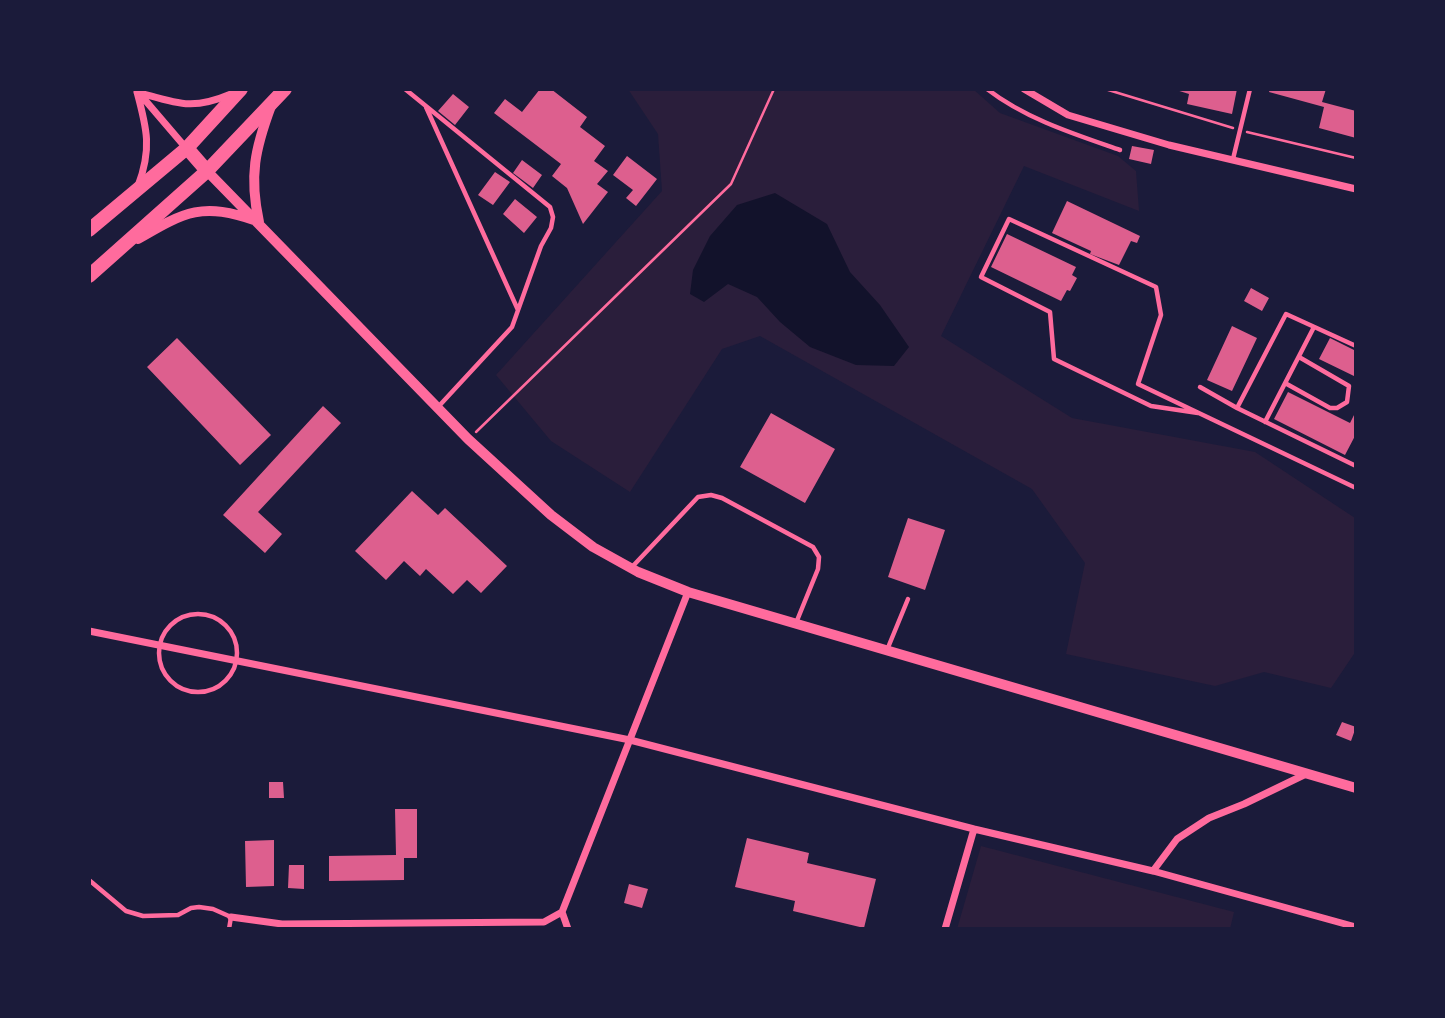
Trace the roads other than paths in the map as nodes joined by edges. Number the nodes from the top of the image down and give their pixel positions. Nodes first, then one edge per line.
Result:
1 (241, 89) edge
2 (285, 89) edge
3 (405, 89) edge
4 (987, 89) edge
5 (1024, 89) edge
6 (1250, 89) edge
7 (136, 90) edge
8 (272, 103) junction
9 (425, 105) junction
10 (187, 148) junction
11 (1120, 150) dead end
12 (1233, 160) junction
13 (207, 171) junction
14 (1356, 189) edge
15 (134, 195) junction
16 (259, 222) junction
17 (89, 230) edge
18 (119, 249) junction
19 (89, 276) edge
20 (518, 310) junction
21 (1314, 327) junction
22 (1356, 346) edge
23 (1298, 357) junction
24 (1285, 383) junction
25 (1200, 387) dead end
26 (439, 407) junction
27 (1237, 408) junction
28 (1198, 413) junction
29 (1265, 422) junction
30 (1356, 466) edge
31 (1356, 488) edge
32 (631, 568) junction
33 (688, 592) junction
34 (908, 599) dead end
35 (796, 624) junction
36 (89, 631) edge
37 (159, 644) junction
38 (886, 650) junction
39 (237, 660) junction
40 (630, 740) junction
41 (1308, 773) junction
42 (1356, 788) edge
43 (974, 829) junction
44 (1153, 872) junction
45 (89, 880) edge
46 (562, 912) junction
47 (231, 917) junction
48 (1356, 927) edge
49 (229, 929) edge
50 (568, 929) edge
51 (945, 929) edge

1 - 7 street
1 - 10 highway
2 - 8 highway
3 - 9 lane
4 - 11 lane
5 - 12 street
6 - 12 lane
7 - 10 street
7 - 15 street
8 - 13 highway
8 - 16 main road
9 - 20 lane
9 - 20 lane
10 - 13 highway
10 - 15 highway
12 - 14 street
13 - 16 main road
13 - 18 highway
15 - 17 highway
16 - 18 main road
16 - 26 main road
18 - 19 highway
20 - 26 lane
21 - 22 lane
21 - 23 lane
21 - 27 lane
23 - 24 lane
23 - 24 lane
24 - 29 lane
25 - 27 lane
26 - 32 main road
27 - 29 lane
28 - 28 lane
28 - 31 lane
29 - 30 lane
32 - 33 main road
32 - 35 lane
33 - 35 main road
33 - 40 street
34 - 38 lane
35 - 38 main road
36 - 37 street
37 - 39 street
37 - 39 lane
37 - 39 lane
38 - 41 main road
39 - 40 street
40 - 43 street
40 - 46 street
41 - 42 main road
41 - 44 street
43 - 44 street
43 - 51 street
44 - 48 street
45 - 47 lane
46 - 47 street
46 - 50 street
47 - 49 lane

